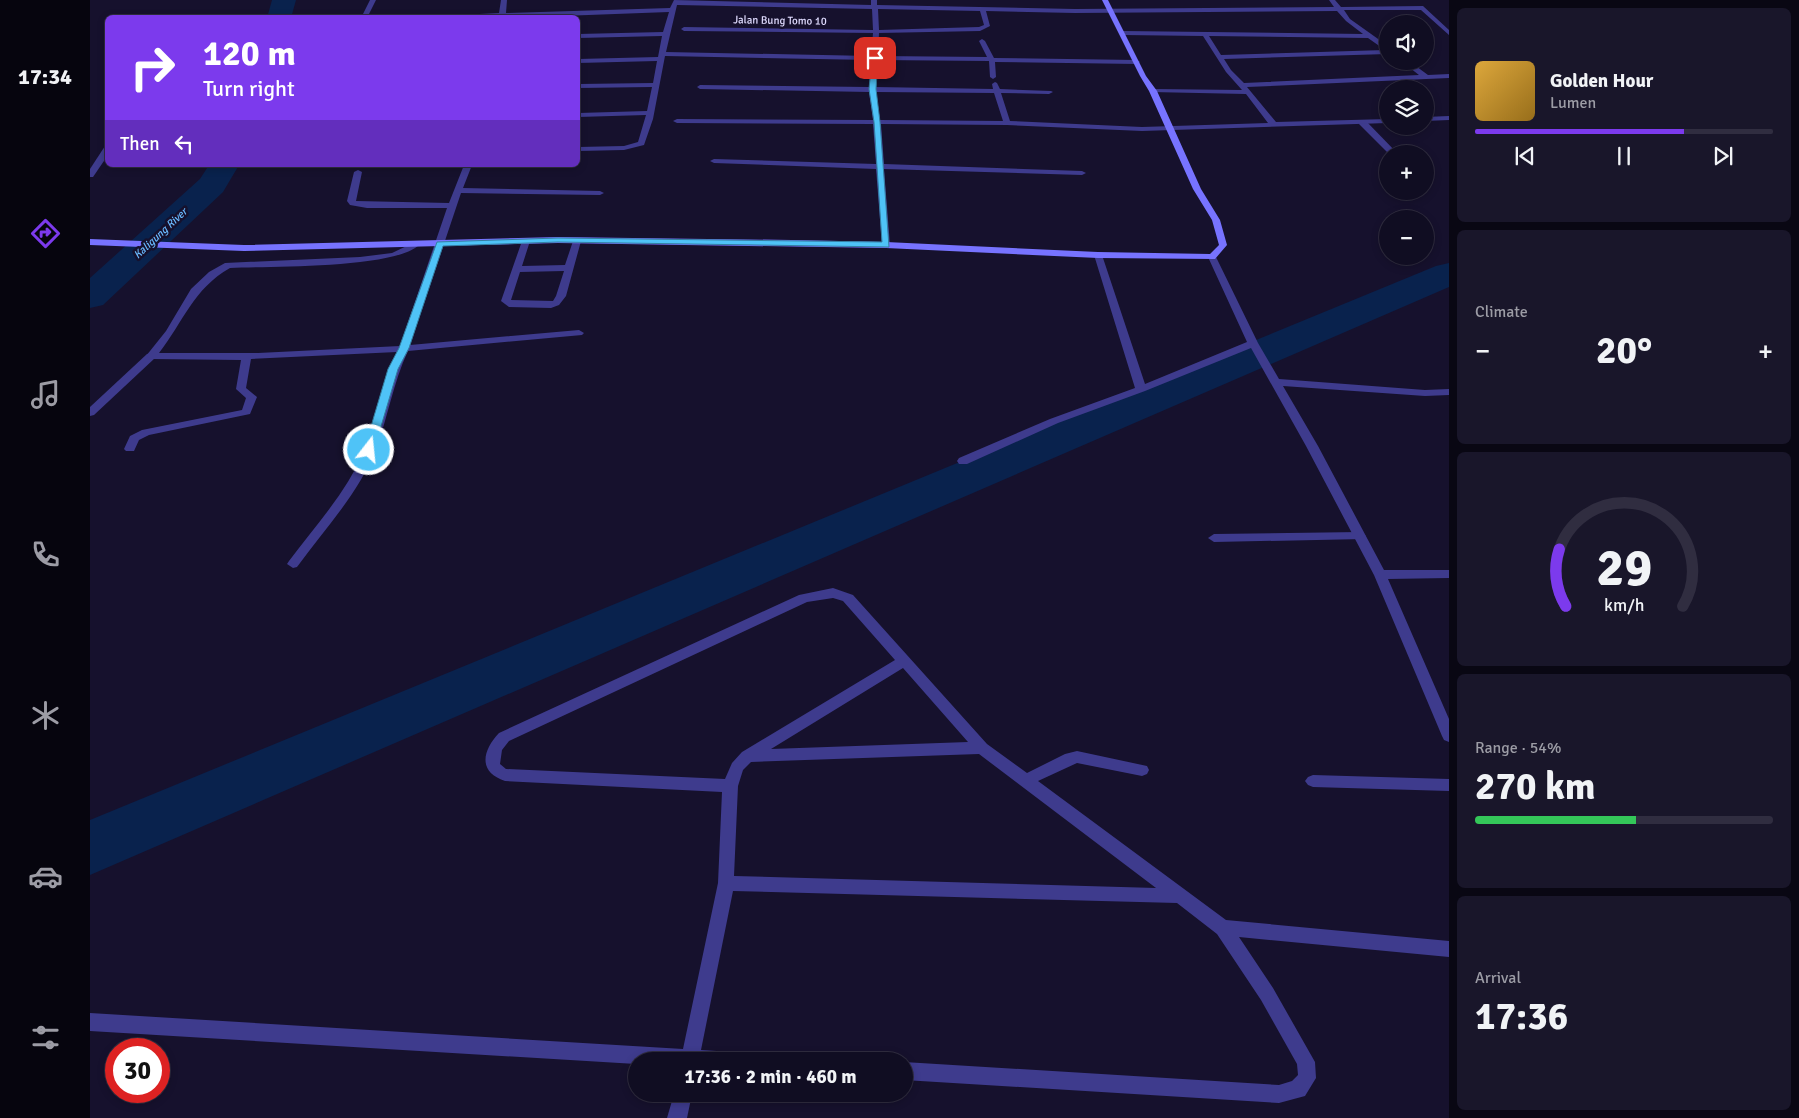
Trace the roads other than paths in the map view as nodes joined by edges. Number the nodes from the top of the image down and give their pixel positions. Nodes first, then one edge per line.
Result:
1 (373, 0) edge
2 (504, 0) edge
3 (1105, 0) edge
4 (1332, 0) edge
5 (1415, 0) edge
6 (874, 3) edge
7 (675, 4) edge
8 (1423, 8) junction
9 (982, 9) junction
10 (1340, 9) junction
11 (1111, 10) junction
12 (366, 15) edge
13 (502, 15) edge
14 (516, 15) edge
15 (684, 29) dead end
16 (876, 31) junction
17 (1449, 33) edge
18 (667, 34) junction
19 (1123, 34) junction
20 (1205, 34) junction
21 (580, 36) edge
22 (1368, 36) junction
23 (982, 41) dead end
24 (1379, 44) edge
25 (1379, 51) edge
26 (662, 57) junction
27 (1220, 57) junction
28 (875, 58) junction
29 (992, 60) junction
30 (580, 61) edge
31 (1137, 62) junction
32 (1416, 70) edge
33 (1449, 76) edge
34 (1426, 77) junction
35 (995, 83) junction
36 (656, 85) junction
37 (580, 86) edge
38 (1242, 86) junction
39 (700, 88) dead end
40 (872, 89) junction
41 (1153, 91) junction
42 (1049, 92) dead end
43 (1248, 92) junction
44 (648, 113) junction
45 (580, 115) edge
46 (1449, 118) edge
47 (1434, 119) edge
48 (677, 121) dead end
49 (1379, 121) edge
50 (877, 122) junction
51 (1362, 122) junction
52 (1007, 123) junction
53 (1273, 124) junction
54 (1170, 127) junction
55 (1385, 145) edge
56 (580, 149) edge
57 (105, 152) edge
58 (714, 161) dead end
59 (467, 167) edge
60 (880, 167) junction
61 (358, 172) dead end
62 (1082, 173) dead end
63 (90, 175) edge
64 (458, 190) junction
65 (600, 193) dead end
66 (452, 206) junction
67 (526, 241) junction
68 (576, 241) junction
69 (90, 242) edge
70 (440, 244) junction
71 (415, 245) junction
72 (886, 245) junction
73 (1098, 255) junction
74 (1212, 257) junction
75 (516, 268) junction
76 (569, 268) junction
77 (579, 333) dead end
78 (1254, 346) junction
79 (404, 348) junction
80 (152, 356) junction
81 (246, 358) junction
82 (1274, 378) junction
83 (1141, 389) junction
84 (1449, 392) edge
85 (90, 413) edge
86 (130, 449) dead end
87 (963, 461) dead end
88 (1360, 536) junction
89 (1214, 538) dead end
90 (293, 564) dead end
91 (1449, 574) edge
92 (1380, 575) junction
93 (904, 661) junction
94 (1449, 736) edge
95 (982, 748) junction
96 (747, 756) junction
97 (1142, 770) dead end
98 (1025, 781) junction
99 (1313, 781) dead end
100 (1449, 785) edge
101 (730, 786) junction
102 (726, 884) junction
103 (1180, 896) junction
104 (1223, 928) junction
105 (1449, 949) edge
106 (90, 1022) edge
107 (692, 1052) edge
108 (628, 1056) edge
109 (913, 1073) edge
110 (681, 1102) edge
111 (677, 1118) edge

1 - 12 street
2 - 13 street
3 - 11 main road
4 - 10 street
5 - 8 street
6 - 7 street
6 - 9 street
6 - 16 street
7 - 14 street
7 - 18 street
8 - 10 street
8 - 17 street
9 - 11 street
9 - 16 street, Jalan Bung Tomo 10
10 - 11 street
10 - 22 street
11 - 19 main road
15 - 16 street, Jalan Bung Tomo 10
16 - 28 street
18 - 21 street
18 - 26 street
19 - 20 street
19 - 31 main road
20 - 22 street
20 - 27 street
22 - 24 street
23 - 29 street
25 - 27 street
26 - 28 street
26 - 30 street
26 - 36 street
27 - 38 street
28 - 29 street
28 - 40 street
29 - 31 street
29 - 35 street
31 - 41 main road
32 - 34 street
33 - 34 street
34 - 38 street
35 - 40 street
35 - 42 street
35 - 52 street
36 - 37 street
36 - 44 street
38 - 43 street
39 - 40 street
40 - 50 street
41 - 43 street
41 - 54 main road
43 - 53 street
44 - 45 street
44 - 56 street
46 - 47 street
48 - 50 street
49 - 51 street
50 - 52 street
50 - 60 street
51 - 53 street
51 - 55 street
52 - 54 street
53 - 54 street
54 - 74 main road
57 - 63 street
58 - 60 street
59 - 64 street
60 - 62 street
60 - 72 street
61 - 66 street
64 - 65 street
64 - 66 street
66 - 70 street
67 - 68 main road
67 - 70 main road
67 - 75 street
68 - 72 main road
68 - 76 street
69 - 71 main road
70 - 71 main road
70 - 79 street
71 - 80 street
72 - 73 main road
73 - 74 main road
73 - 83 street
74 - 78 street
75 - 76 street
75 - 76 street
77 - 79 street
78 - 82 street
78 - 83 street
79 - 81 street
79 - 90 street
80 - 81 street
80 - 85 street
81 - 86 street
82 - 84 street
82 - 88 street
83 - 87 street
88 - 89 street
88 - 92 street
91 - 92 street
92 - 94 street
93 - 95 street
93 - 96 street
93 - 101 street
95 - 96 street
95 - 98 street
96 - 101 street
97 - 98 street
98 - 103 street
99 - 100 street
101 - 102 street
102 - 103 street
102 - 107 street
103 - 104 street
104 - 105 street
104 - 109 street
106 - 108 street
110 - 111 street

